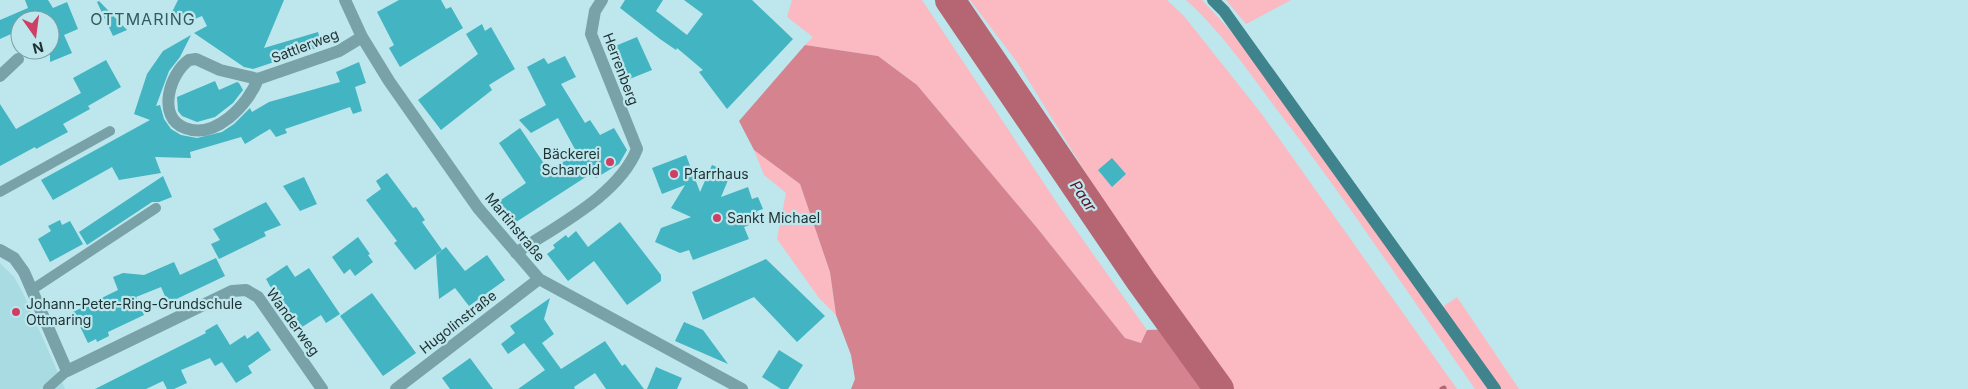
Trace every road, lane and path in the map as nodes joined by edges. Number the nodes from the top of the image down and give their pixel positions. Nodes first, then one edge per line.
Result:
1 (345, 0) edge
2 (602, 0) edge
3 (1213, 0) edge
4 (362, 37) junction
5 (17, 60) edge
6 (0, 76) edge
7 (258, 80) junction
8 (110, 131) dead end
9 (0, 192) edge
10 (156, 208) dead end
11 (0, 250) edge
12 (516, 253) junction
13 (539, 279) junction
14 (33, 289) junction
15 (67, 371) junction
16 (48, 388) edge
17 (322, 389) edge
18 (396, 389) edge
19 (742, 389) edge
20 (1495, 389) edge

1 - 4 street, Martinstraße
2 - 12 street, Herrenberg
3 - 20 main road
4 - 7 street, Sattlerweg
4 - 12 street, Martinstraße
5 - 6 street
7 - 7 street
8 - 9 lane
10 - 14 lane
11 - 14 street
12 - 13 street, Martinstraße
13 - 18 street, Hugolinstraße
13 - 19 street, Martinstraße
14 - 15 street
15 - 16 lane
15 - 17 street, Wanderweg

